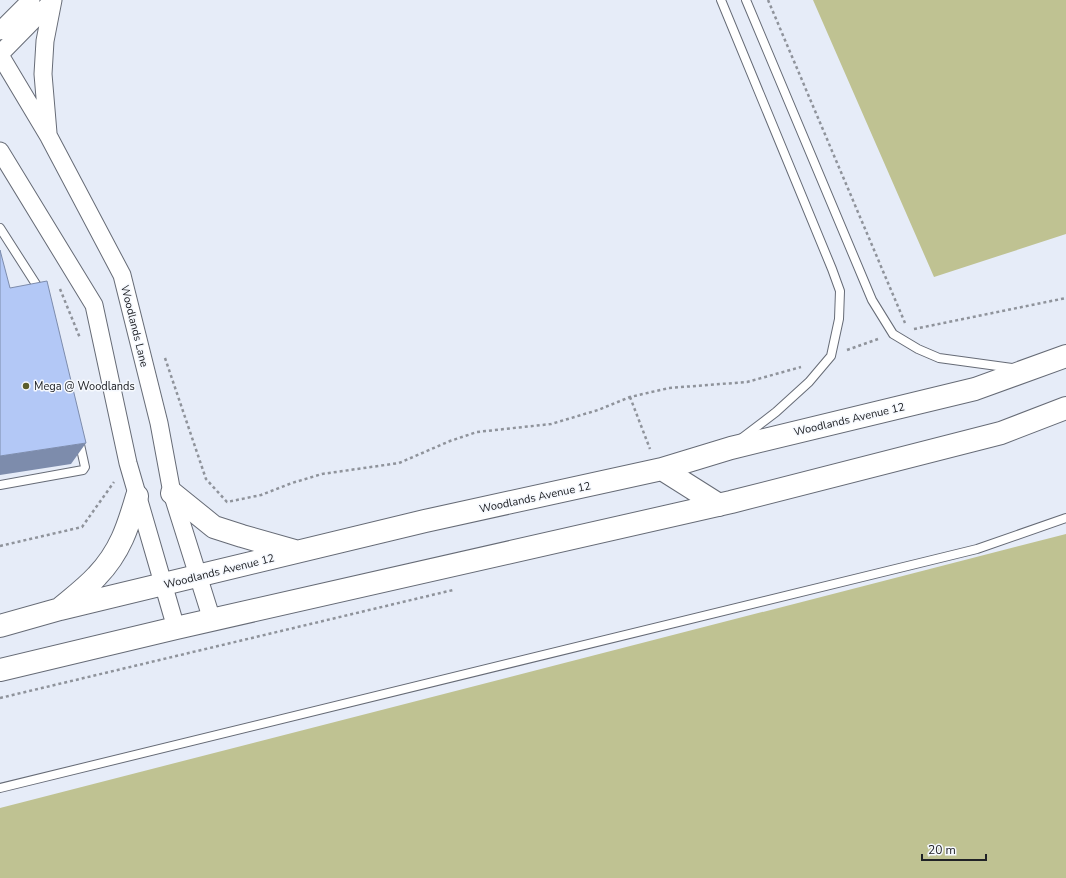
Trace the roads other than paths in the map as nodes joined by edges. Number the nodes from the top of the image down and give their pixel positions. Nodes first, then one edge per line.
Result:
1 (31, 0) edge
2 (53, 0) edge
3 (721, 0) edge
4 (746, 0) edge
5 (0, 31) edge
6 (0, 54) edge
7 (48, 137) junction
8 (1, 154) edge
9 (0, 228) edge
10 (45, 298) edge
11 (1066, 356) edge
12 (1027, 370) junction
13 (1066, 408) edge
14 (76, 428) edge
15 (731, 448) junction
16 (662, 469) junction
17 (0, 485) edge
18 (172, 493) junction
19 (137, 496) junction
20 (719, 505) junction
21 (1066, 518) edge
22 (298, 552) junction
23 (198, 575) junction
24 (163, 584) junction
25 (60, 609) junction
26 (212, 620) junction
27 (0, 626) edge
28 (176, 628) junction
29 (0, 670) edge
30 (0, 788) edge

1 - 5 street
2 - 6 street
2 - 7 street
3 - 15 lane
4 - 12 lane
6 - 7 street, Woodlands Lane
7 - 18 street, Woodlands Lane
8 - 19 street
9 - 10 lane
11 - 12 main road, Woodlands Avenue 12
12 - 15 main road, Woodlands Avenue 12
13 - 20 main road
14 - 17 lane
15 - 16 main road, Woodlands Avenue 12
16 - 20 main road
16 - 22 main road, Woodlands Avenue 12
18 - 22 main road
18 - 23 street, Woodlands Lane
19 - 24 street
19 - 25 main road
20 - 26 main road
21 - 30 lane
22 - 23 main road, Woodlands Avenue 12
23 - 24 main road, Woodlands Avenue 12
23 - 26 street, Woodlands Lane
24 - 25 main road, Woodlands Avenue 12
24 - 28 street
25 - 27 main road, Woodlands Avenue 12
26 - 28 main road
28 - 29 main road

